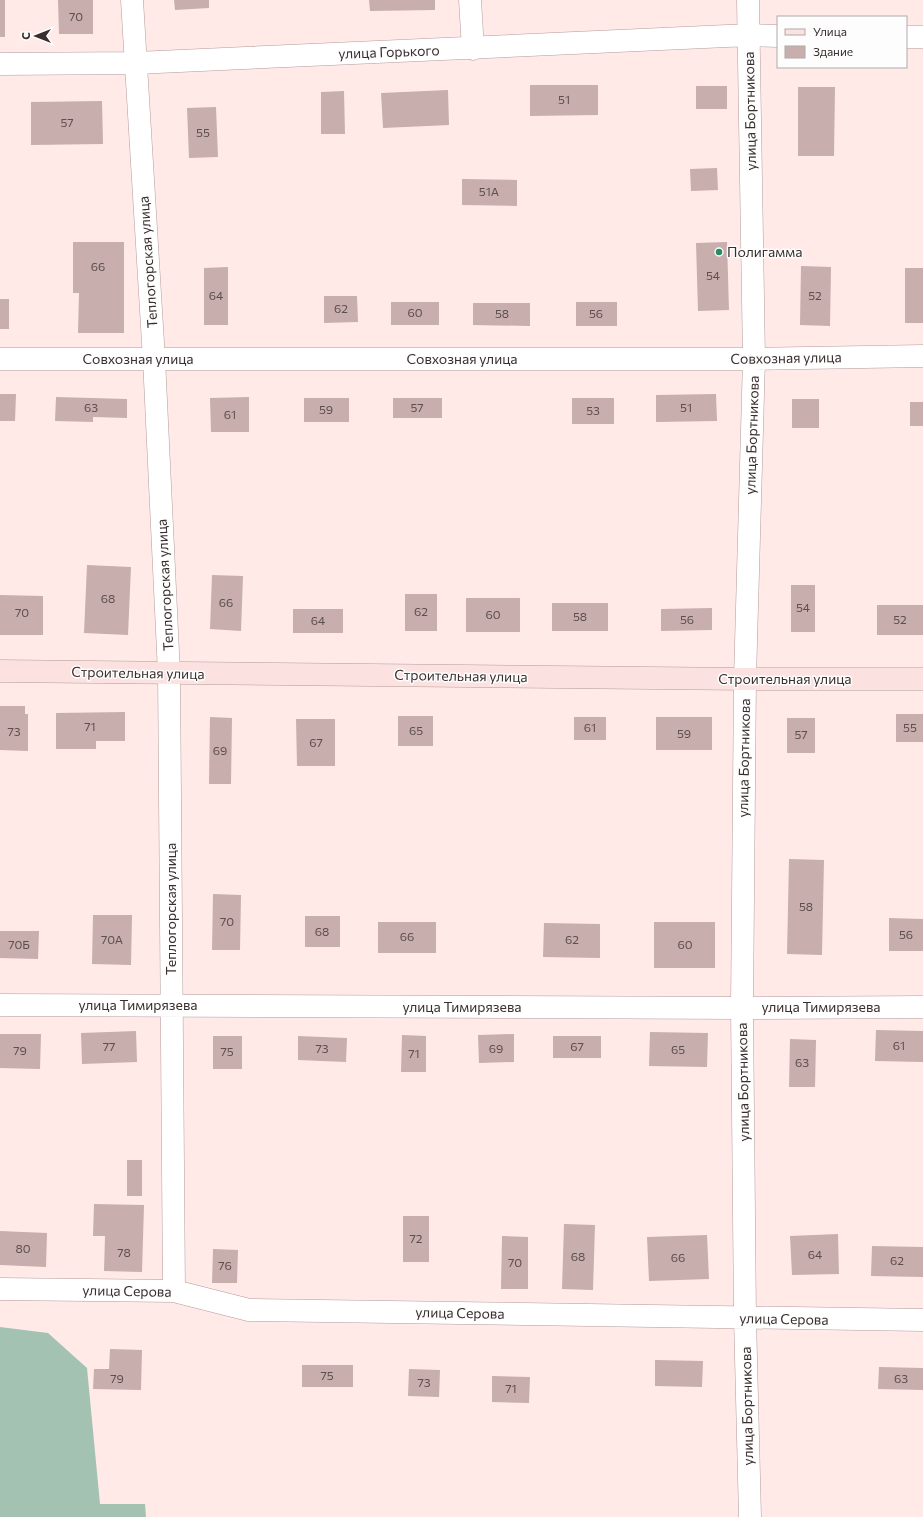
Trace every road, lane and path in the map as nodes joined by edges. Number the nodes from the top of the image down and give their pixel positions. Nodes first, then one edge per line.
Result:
1 (132, 0) edge
2 (470, 0) edge
3 (748, 0) edge
4 (749, 36) junction
5 (777, 36) edge
6 (907, 37) edge
7 (923, 37) edge
8 (473, 48) junction
9 (136, 63) junction
10 (0, 64) edge
11 (923, 356) edge
12 (0, 359) edge
13 (154, 359) junction
14 (754, 360) junction
15 (0, 671) edge
16 (169, 673) junction
17 (745, 679) junction
18 (923, 680) edge
19 (0, 1005) edge
20 (172, 1006) junction
21 (923, 1007) edge
22 (742, 1008) junction
23 (0, 1289) edge
24 (174, 1291) junction
25 (746, 1318) junction
26 (923, 1320) edge
27 (750, 1517) edge

1 - 9 street, Теплогорская улица
2 - 8 street
3 - 4 street, улица Бортникова
4 - 5 street, улица Горького
4 - 8 street, улица Горького
4 - 14 street, улица Бортникова
6 - 7 street
8 - 9 street, улица Горького
9 - 10 street, улица Горького
9 - 13 street, Теплогорская улица
11 - 14 street, Совхозная улица
12 - 13 street, Совхозная улица
13 - 14 street, Совхозная улица
13 - 16 street, Теплогорская улица
14 - 17 street, улица Бортникова
15 - 16 street, Строительная улица
16 - 17 street, Строительная улица
16 - 20 street, Теплогорская улица
17 - 18 street, Строительная улица
17 - 22 street, улица Бортникова
19 - 20 street, улица Тимирязева
20 - 22 street, улица Тимирязева
20 - 24 street, Теплогорская улица
21 - 22 street, улица Тимирязева
22 - 25 street, улица Бортникова
23 - 24 street, улица Серова
24 - 25 street, улица Серова
25 - 26 street, улица Серова
25 - 27 street, улица Бортникова

